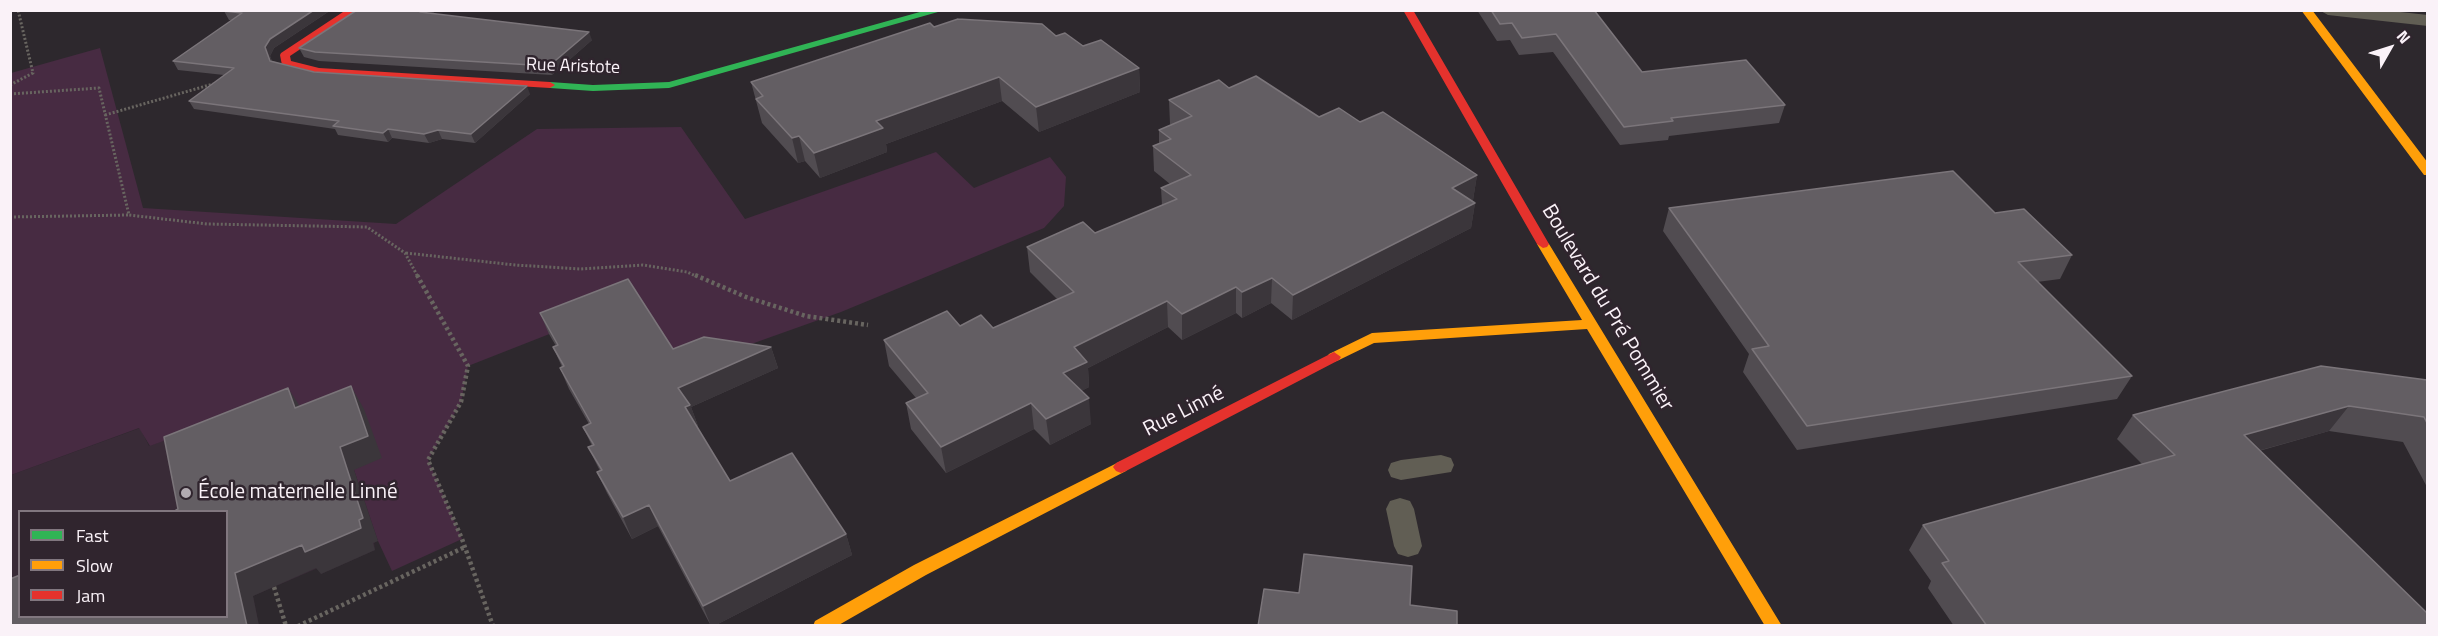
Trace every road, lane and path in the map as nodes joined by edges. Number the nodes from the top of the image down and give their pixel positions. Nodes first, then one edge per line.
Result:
1 (18, 10) edge
2 (354, 10) edge
3 (940, 10) edge
4 (1408, 10) edge
5 (2306, 10) edge
6 (2328, 10) edge
7 (2427, 21) edge
8 (220, 82) edge
9 (10, 85) edge
10 (10, 94) edge
11 (105, 115) junction
12 (2427, 172) edge
13 (129, 215) junction
14 (10, 217) edge
15 (405, 253) junction
16 (1592, 324) junction
17 (868, 325) dead end
18 (1441, 465) dead end
19 (1401, 470) dead end
20 (1400, 509) dead end
21 (1408, 546) dead end
22 (465, 547) junction
23 (274, 587) dead end
24 (286, 626) edge
25 (298, 626) edge
26 (493, 626) edge
27 (821, 626) edge
28 (1774, 626) edge

1 - 9 path
2 - 3 street, Rue Aristote
4 - 16 street, Boulevard du Pré Pommier
5 - 12 street
6 - 7 lane
8 - 11 path
10 - 11 path
11 - 13 path
13 - 14 path
13 - 15 path
15 - 17 path
15 - 22 path
16 - 27 street, Rue Linné
16 - 28 street, Boulevard du Pré Pommier
18 - 19 lane
20 - 21 lane
22 - 25 path
22 - 26 path
23 - 24 path

